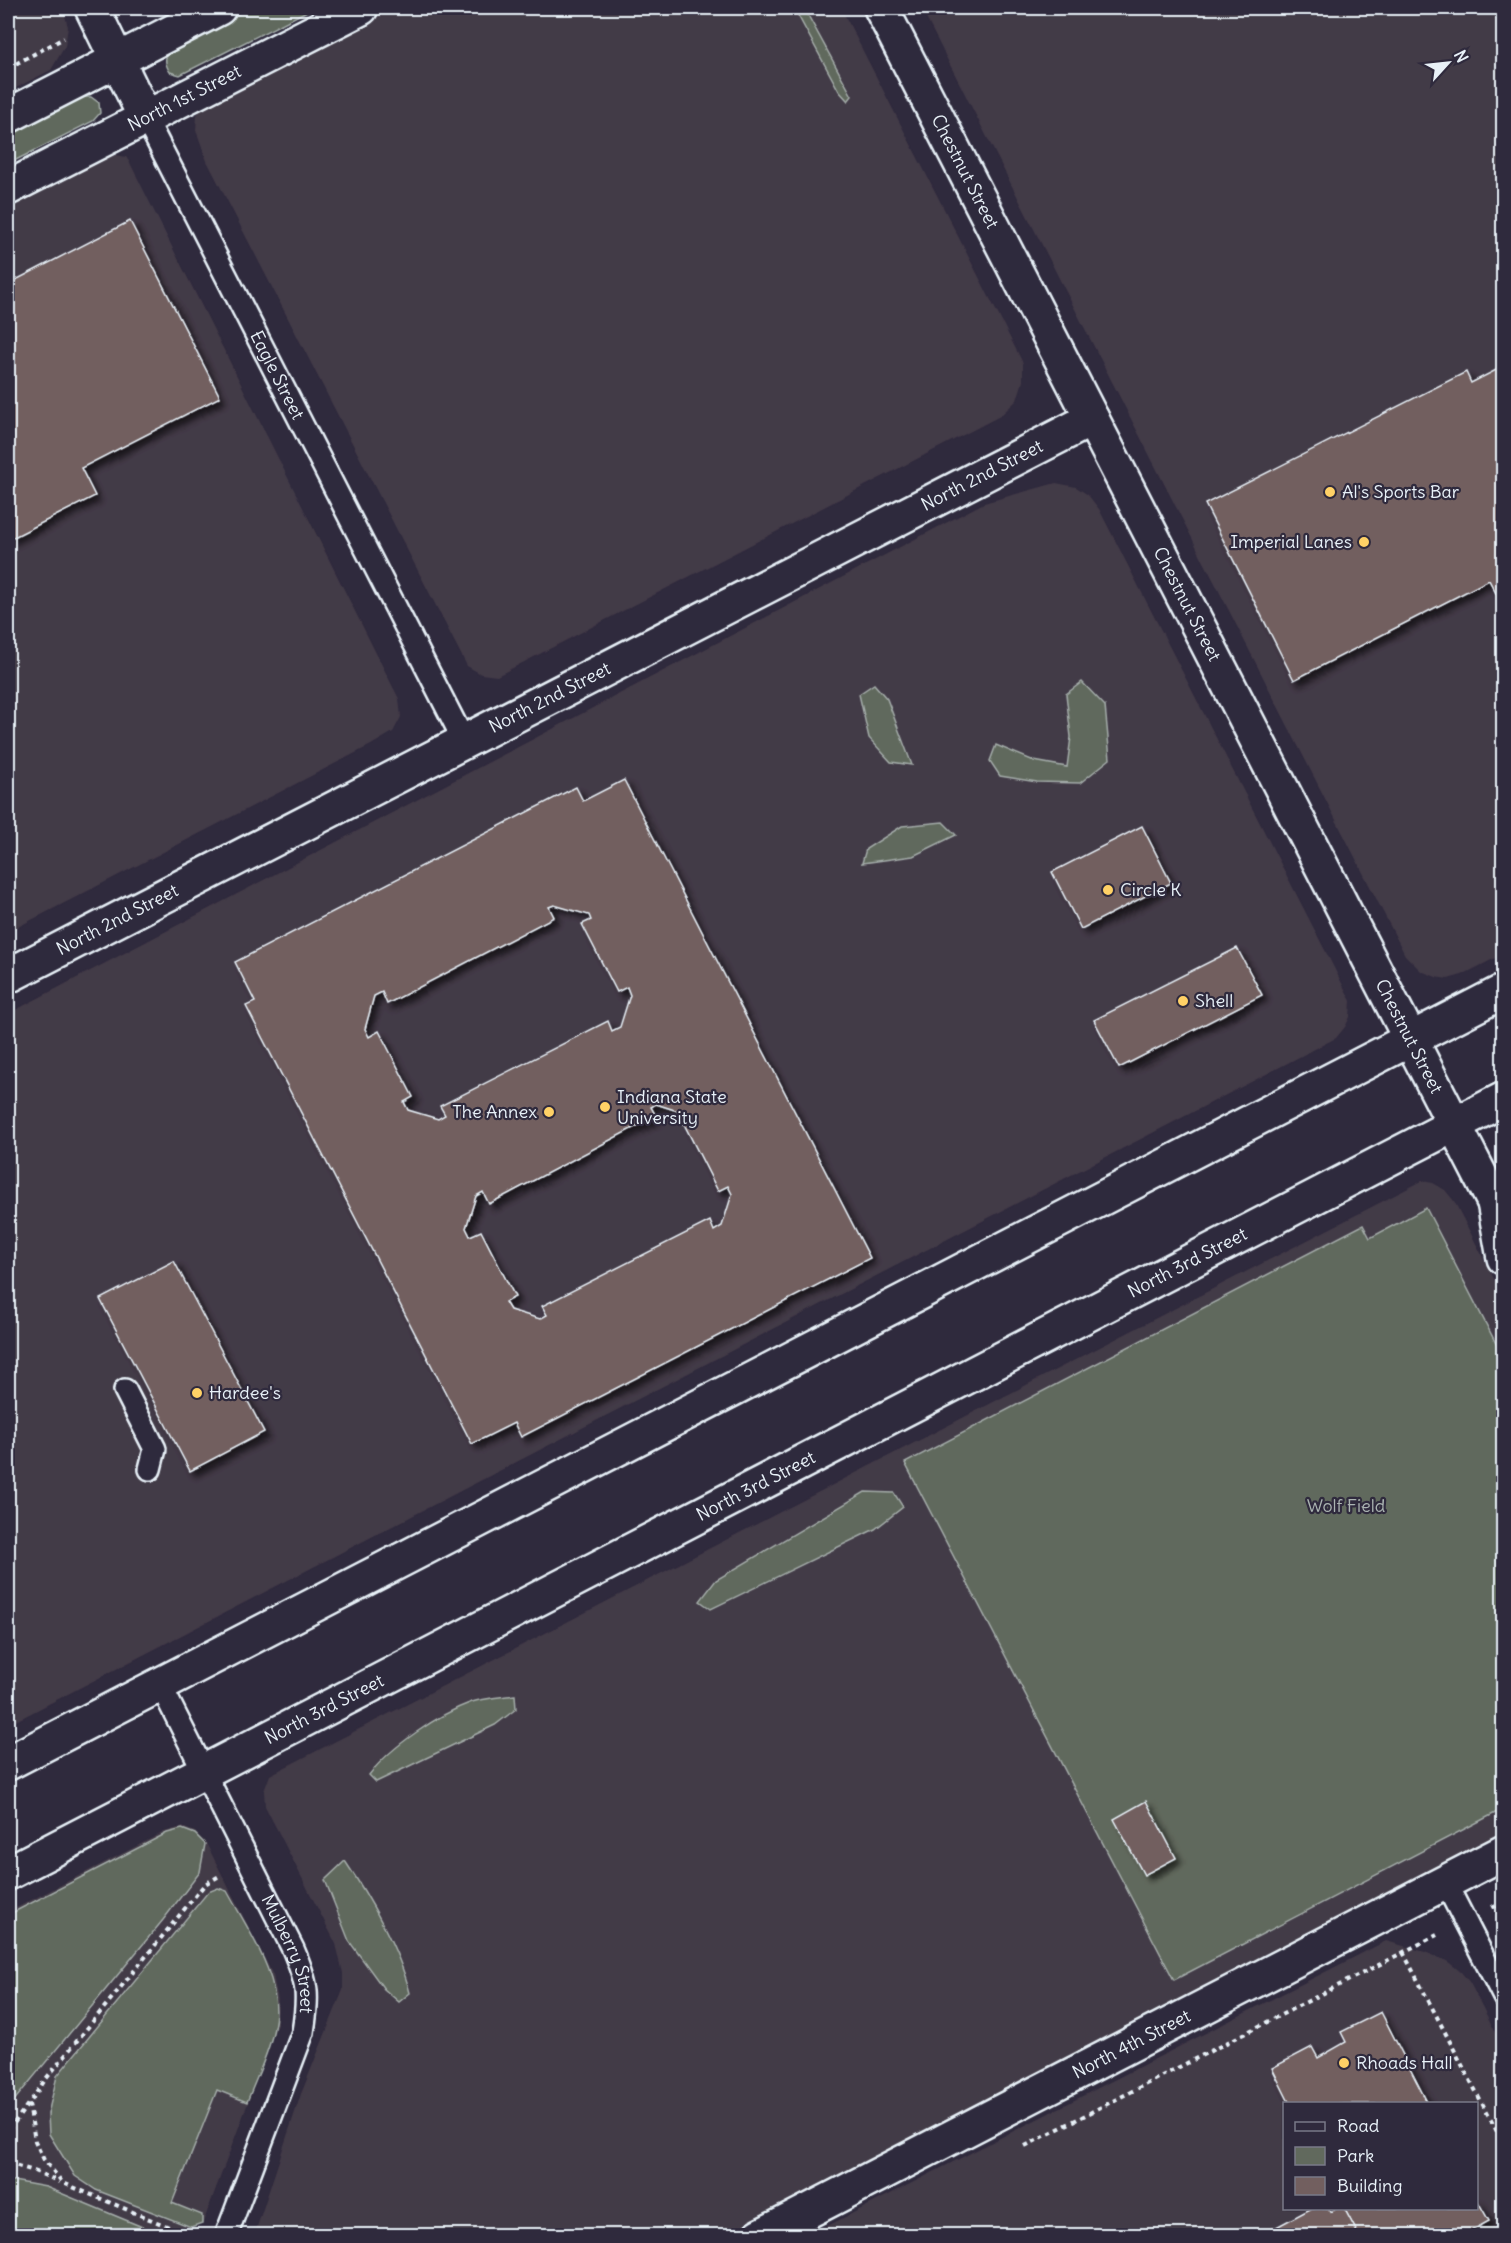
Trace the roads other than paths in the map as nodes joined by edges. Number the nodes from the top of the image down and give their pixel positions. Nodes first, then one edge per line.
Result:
1 (219, 8) edge
2 (361, 8) edge
3 (881, 8) edge
4 (95, 14) edge
5 (117, 60) junction
6 (8, 116) edge
7 (145, 117) junction
8 (8, 188) edge
9 (1092, 419) junction
10 (464, 741) junction
11 (8, 975) edge
12 (1503, 991) edge
13 (1410, 1039) junction
14 (1503, 1099) edge
15 (1454, 1125) junction
16 (1499, 1206) edge
17 (1503, 1258) edge
18 (125, 1390) dead end
19 (150, 1469) dead end
20 (160, 1684) junction
21 (8, 1763) edge
22 (204, 1771) junction
23 (1503, 1852) edge
24 (8, 1873) edge
25 (1445, 1882) junction
26 (1503, 1997) edge
27 (226, 2235) edge
28 (760, 2235) edge

1 - 5 main road
2 - 7 main road, North 1st Street
3 - 9 main road, Chestnut Street
4 - 5 main road, Eagle Street
5 - 6 main road
5 - 7 main road, Eagle Street
7 - 8 main road, North 1st Street
7 - 10 lane, Eagle Street
9 - 10 main road, North 2nd Street
9 - 13 main road, Chestnut Street
10 - 11 main road, North 2nd Street
12 - 13 main road
13 - 15 main road, Chestnut Street
13 - 20 main road
14 - 15 main road, North 3rd Street
15 - 16 main road, Chestnut Street
15 - 22 main road, North 3rd Street
16 - 17 main road, Chestnut Street
18 - 19 lane
20 - 21 main road
20 - 22 lane, Mulberry Street
22 - 24 main road, North 3rd Street
22 - 27 lane, Mulberry Street
23 - 25 main road, North 4th Street
25 - 26 lane
25 - 28 main road, North 4th Street

